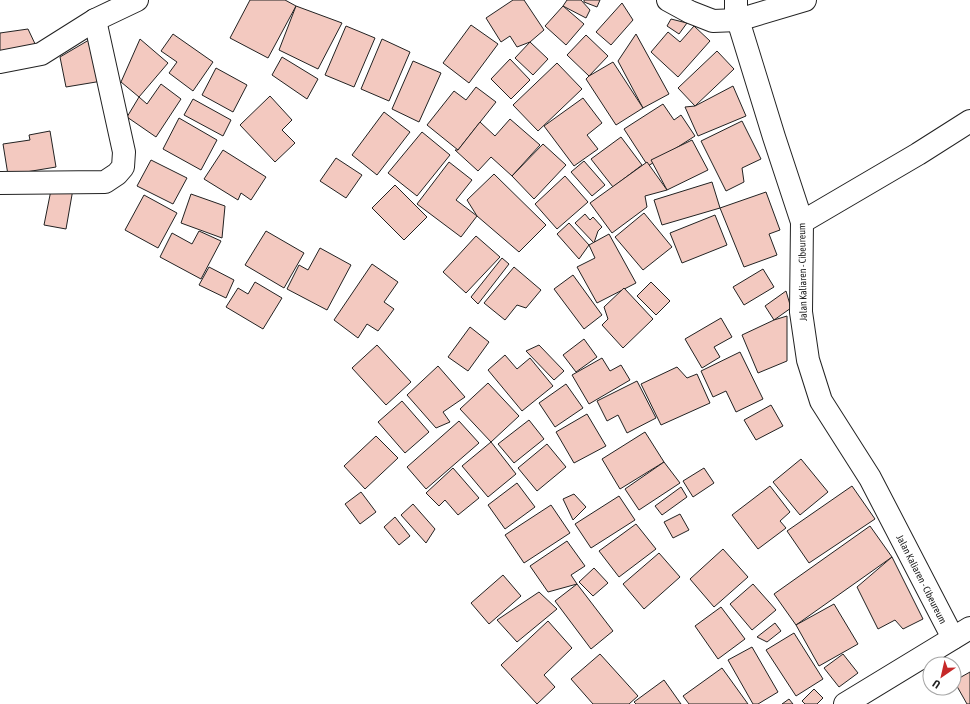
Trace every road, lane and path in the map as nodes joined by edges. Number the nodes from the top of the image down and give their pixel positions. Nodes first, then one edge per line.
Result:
1 (137, 0) edge
2 (668, 0) edge
3 (805, 0) edge
4 (737, 11) edge
5 (94, 20) junction
6 (0, 62) edge
7 (970, 121) edge
8 (0, 183) edge
9 (802, 222) junction
10 (961, 633) edge
11 (851, 702) edge

1 - 5 street
2 - 4 street
3 - 4 street
4 - 9 street, Jalan Kaliaren - Cibeureum
5 - 6 street
5 - 8 street
7 - 9 street
9 - 10 street, Jalan Kaliaren - Cibeureum
10 - 11 street

